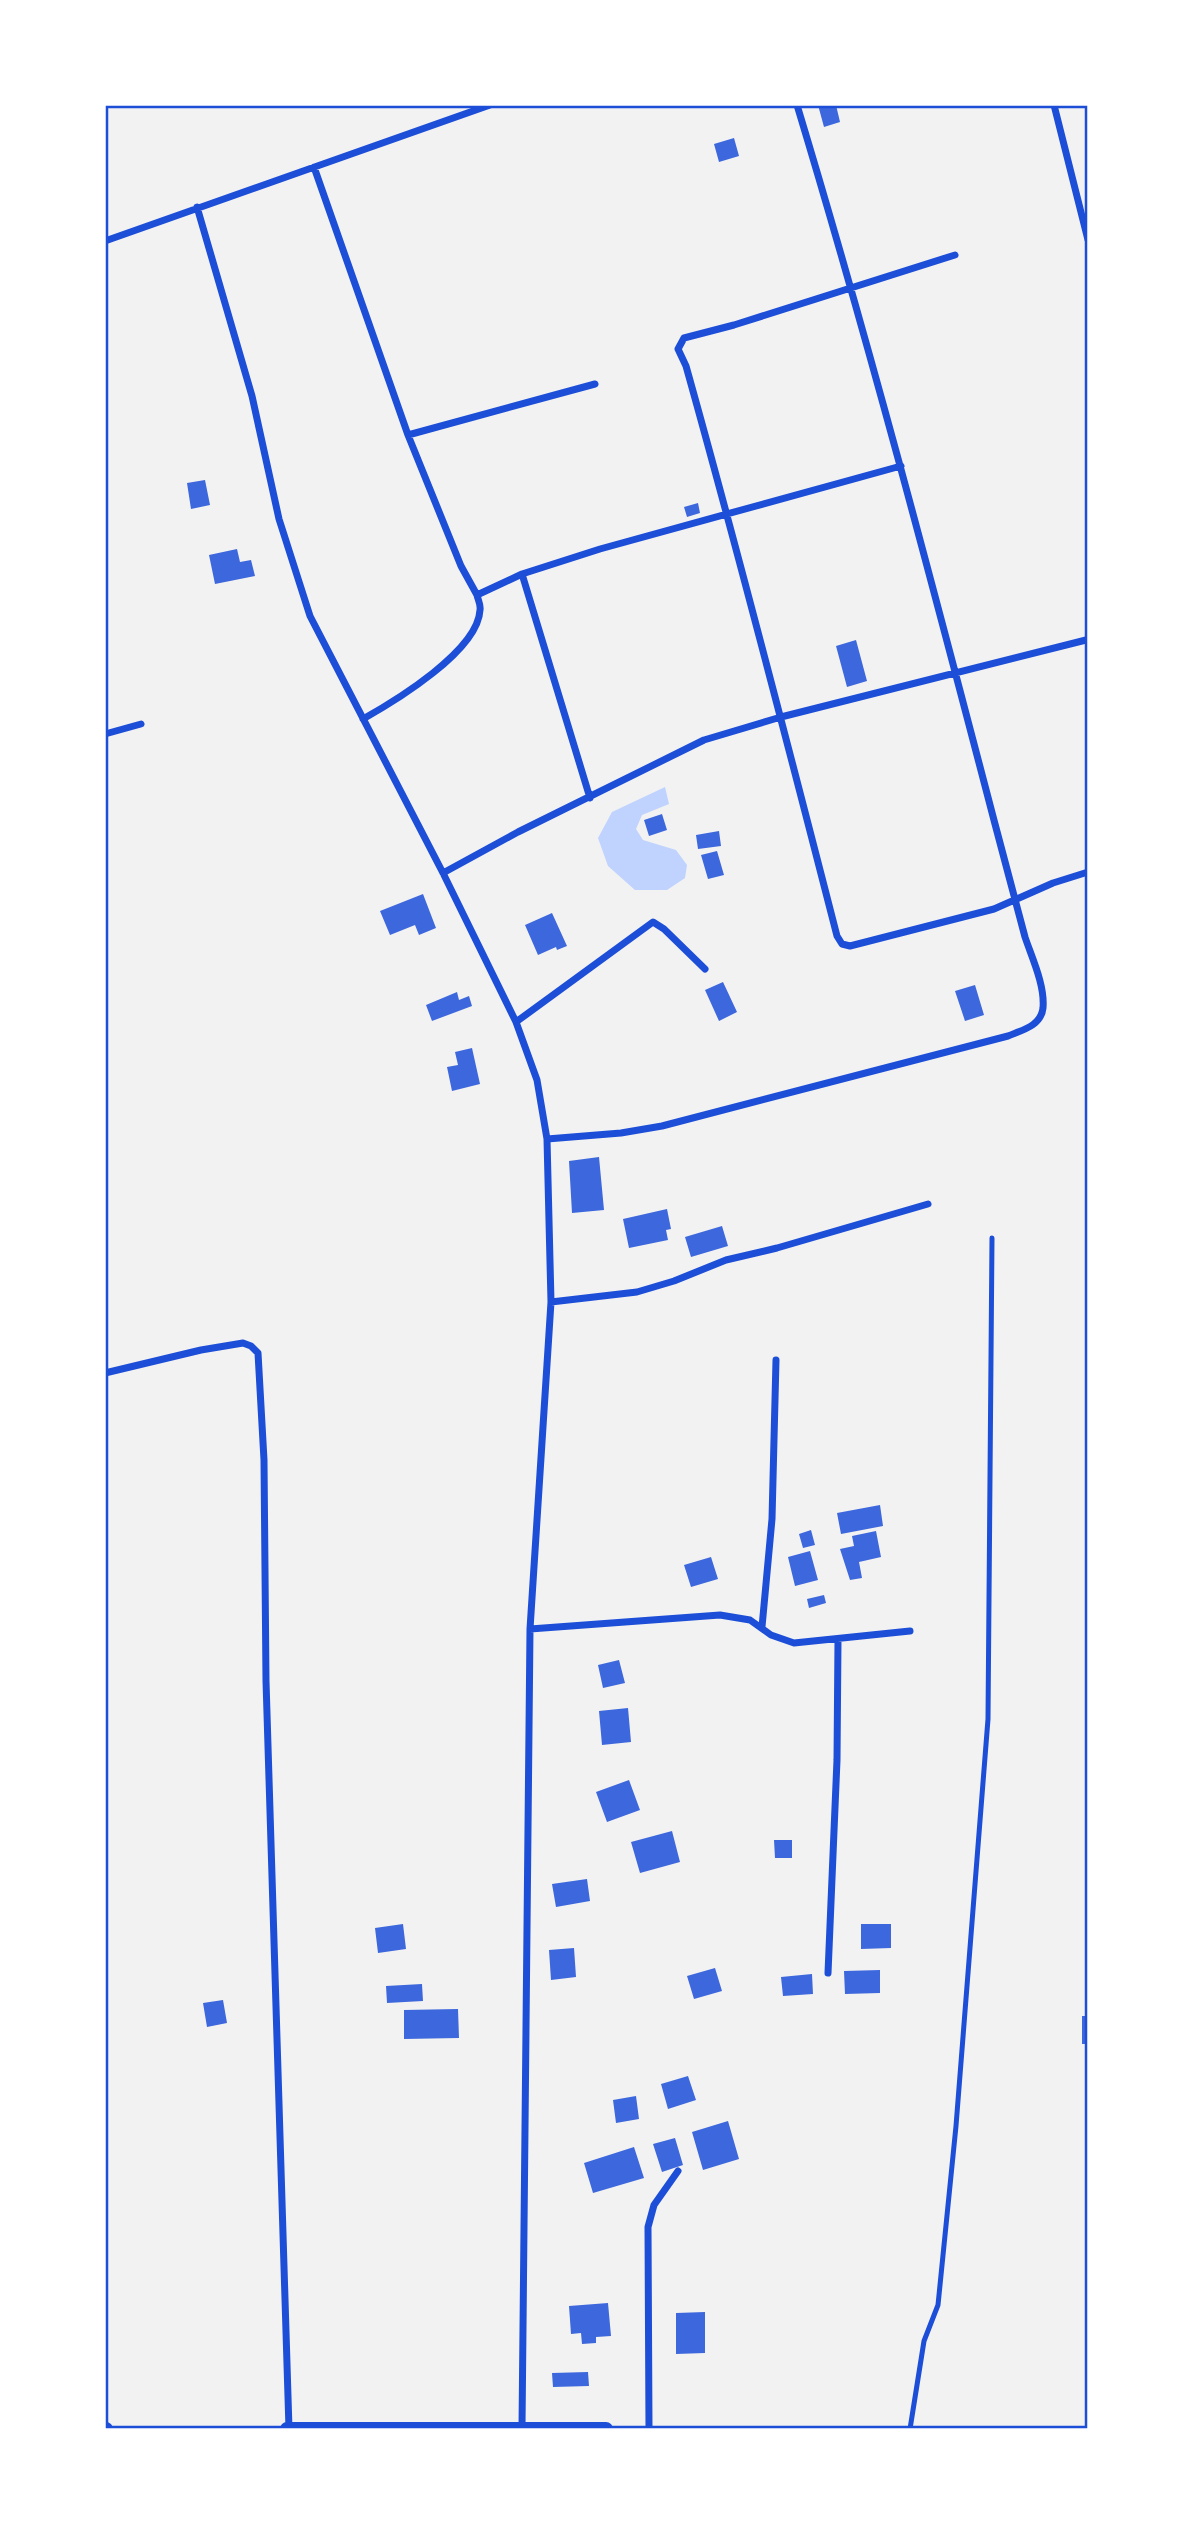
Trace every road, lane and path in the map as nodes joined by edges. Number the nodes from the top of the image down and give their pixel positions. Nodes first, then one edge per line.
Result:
1 (490, 105) edge
2 (797, 105) edge
3 (1054, 105) edge
4 (314, 167) junction
5 (197, 207) junction
6 (1088, 240) edge
7 (105, 241) edge
8 (955, 255) dead end
9 (852, 288) junction
10 (595, 384) dead end
11 (408, 435) junction
12 (901, 466) junction
13 (725, 516) junction
14 (522, 574) junction
15 (477, 594) junction
16 (1086, 640) dead end
17 (956, 672) junction
18 (781, 717) junction
19 (363, 719) junction
20 (141, 724) dead end
21 (105, 734) edge
22 (590, 798) junction
23 (1088, 872) edge
24 (443, 873) junction
25 (1015, 899) junction
26 (705, 969) dead end
27 (516, 1021) junction
28 (547, 1139) junction
29 (928, 1204) dead end
30 (992, 1238) dead end
31 (551, 1302) junction
32 (776, 1360) dead end
33 (105, 1373) edge
34 (762, 1627) junction
35 (530, 1629) junction
36 (911, 1631) dead end
37 (838, 1640) junction
38 (828, 1973) dead end
39 (678, 2171) dead end
40 (288, 2429) edge
41 (522, 2429) edge
42 (606, 2429) edge
43 (649, 2429) edge
44 (910, 2429) edge

1 - 4 street
2 - 9 street
3 - 6 street
4 - 5 street
4 - 11 street
5 - 7 street
5 - 19 street
8 - 9 street
9 - 12 street
9 - 13 street
10 - 11 street
11 - 15 street
12 - 13 street
12 - 17 street
13 - 14 street
13 - 18 street
14 - 15 street
14 - 22 street
15 - 19 street
16 - 17 street
17 - 18 street
17 - 25 street
18 - 22 street
18 - 25 street
19 - 24 street
20 - 21 street
22 - 24 street
23 - 25 street
24 - 27 street
25 - 28 street
26 - 27 street
27 - 28 street
28 - 31 street
29 - 31 street
30 - 44 lane
31 - 35 street
32 - 34 street
33 - 40 street
34 - 35 street
34 - 37 street
35 - 41 street
36 - 37 street
37 - 38 street
39 - 43 street
40 - 41 main road
41 - 42 main road

